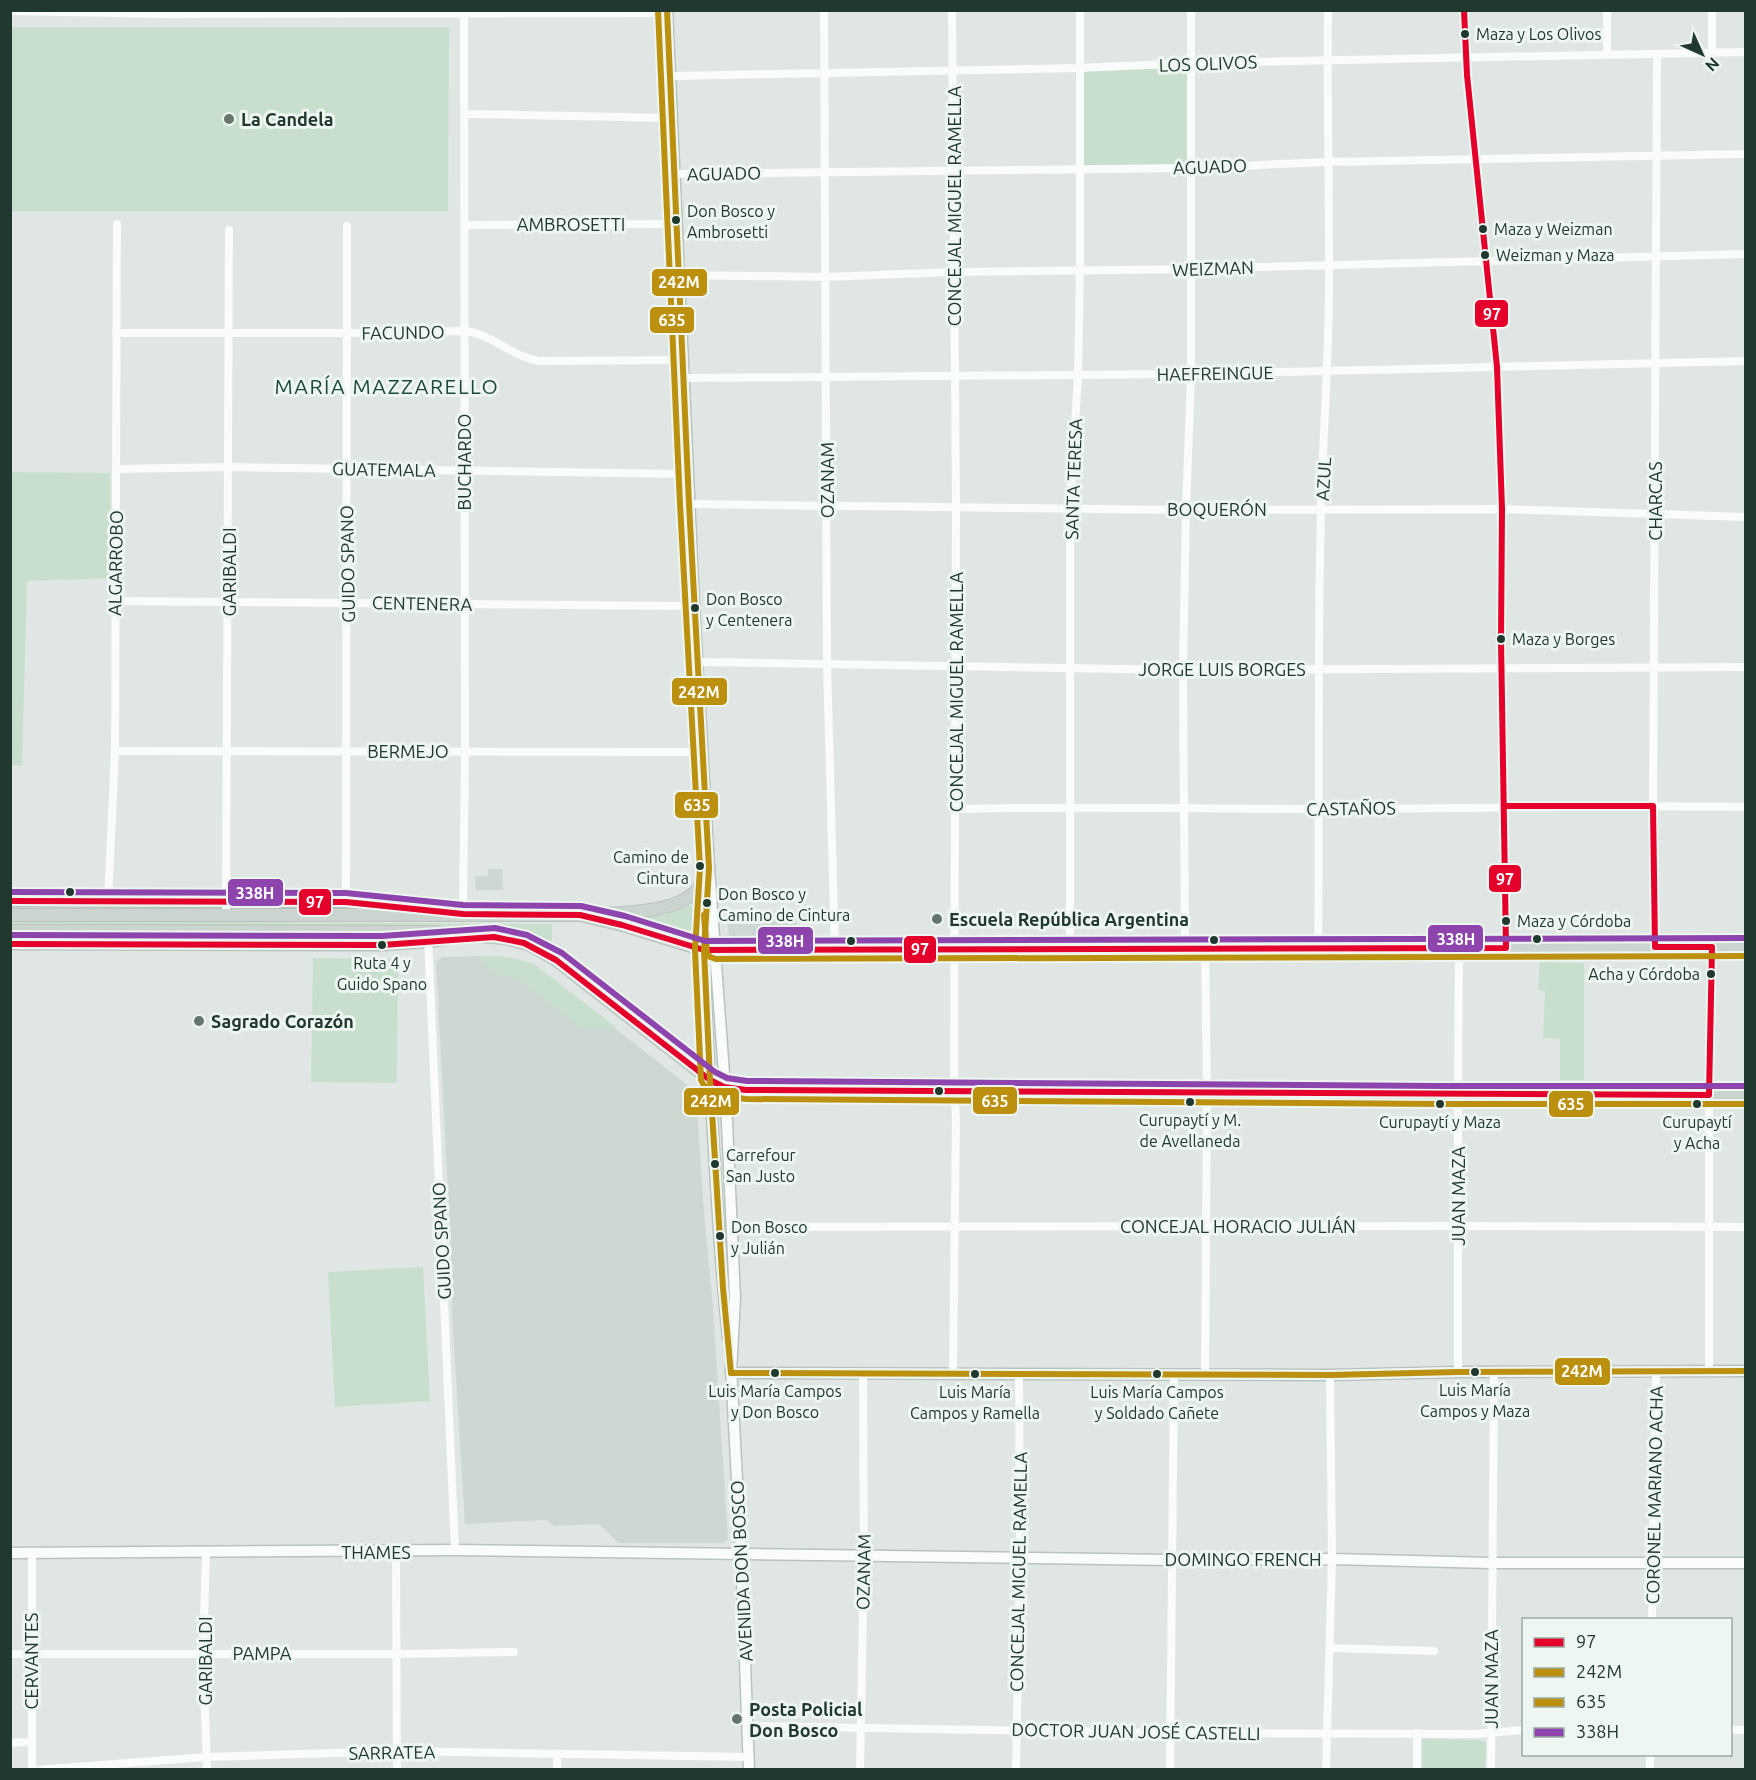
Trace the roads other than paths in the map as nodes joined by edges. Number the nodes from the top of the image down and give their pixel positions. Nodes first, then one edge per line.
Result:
1 (824, 10) edge
2 (952, 10) edge
3 (1080, 10) edge
4 (1191, 10) edge
5 (1328, 10) edge
6 (1464, 10) edge
7 (1607, 10) edge
8 (1712, 10) edge
9 (10, 11) edge
10 (464, 11) edge
11 (168, 12) edge
12 (319, 12) edge
13 (667, 12) edge
14 (1712, 52) junction
15 (1746, 52) edge
16 (1657, 54) junction
17 (1607, 55) junction
18 (1466, 59) junction
19 (1328, 60) junction
20 (1191, 63) junction
21 (1080, 68) junction
22 (953, 71) junction
23 (825, 72) junction
24 (670, 76) junction
25 (465, 114) junction
26 (672, 118) junction
27 (1746, 154) edge
28 (1656, 156) junction
29 (1476, 160) junction
30 (1327, 162) junction
31 (1081, 168) junction
32 (1191, 168) junction
33 (954, 170) junction
34 (825, 172) junction
35 (675, 174) junction
36 (117, 224) dead end
37 (677, 224) junction
38 (465, 225) junction
39 (346, 226) dead end
40 (229, 230) dead end
41 (1746, 255) edge
42 (1656, 257) junction
43 (1486, 262) junction
44 (1329, 264) junction
45 (1191, 269) junction
46 (1080, 270) junction
47 (953, 272) junction
48 (680, 275) junction
49 (826, 277) junction
50 (465, 331) junction
51 (116, 333) junction
52 (230, 333) junction
53 (346, 333) junction
54 (683, 360) junction
55 (1746, 361) edge
56 (1657, 363) junction
57 (1497, 367) junction
58 (1328, 370) junction
59 (1191, 374) junction
60 (954, 375) junction
61 (1078, 375) junction
62 (827, 376) junction
63 (684, 378) junction
64 (229, 467) junction
65 (346, 468) junction
66 (117, 469) junction
67 (464, 470) junction
68 (688, 474) junction
69 (689, 504) junction
70 (827, 506) junction
71 (956, 506) junction
72 (1070, 508) junction
73 (1321, 508) junction
74 (1502, 509) junction
75 (1186, 510) junction
76 (1655, 513) junction
77 (1746, 517) edge
78 (114, 601) junction
79 (229, 602) junction
80 (348, 603) junction
81 (465, 604) junction
82 (694, 606) junction
83 (698, 662) junction
84 (827, 665) junction
85 (1655, 666) junction
86 (1746, 666) edge
87 (955, 667) junction
88 (1072, 668) junction
89 (1503, 668) junction
90 (1184, 670) junction
91 (1318, 670) junction
92 (225, 750) junction
93 (347, 750) junction
94 (115, 751) junction
95 (465, 751) junction
96 (702, 752) junction
97 (1071, 806) junction
98 (1504, 806) junction
99 (1653, 806) junction
100 (1746, 807) edge
101 (1185, 808) junction
102 (956, 809) junction
103 (1320, 809) junction
104 (709, 868) junction
105 (108, 901) junction
106 (10, 902) edge
107 (346, 902) junction
108 (226, 909) junction
109 (463, 914) junction
110 (10, 915) edge
111 (108, 915) junction
112 (580, 915) junction
113 (99, 930) junction
114 (10, 931) edge
115 (428, 937) junction
116 (16, 944) edge
117 (1655, 947) junction
118 (1712, 947) junction
119 (1746, 947) edge
120 (1185, 948) junction
121 (1205, 948) junction
122 (1318, 948) junction
123 (1459, 948) junction
124 (1506, 948) junction
125 (1070, 949) junction
126 (710, 950) junction
127 (835, 950) junction
128 (956, 950) junction
129 (710, 1080) junction
130 (724, 1087) junction
131 (954, 1091) junction
132 (1207, 1092) junction
133 (1458, 1095) junction
134 (1709, 1095) junction
135 (1746, 1095) edge
136 (955, 1226) junction
137 (1458, 1226) junction
138 (731, 1227) junction
139 (1206, 1227) junction
140 (1709, 1227) junction
141 (1746, 1227) edge
142 (1656, 1371) junction
143 (1709, 1371) junction
144 (1746, 1371) edge
145 (1458, 1372) junction
146 (1494, 1372) junction
147 (731, 1373) junction
148 (863, 1374) junction
149 (953, 1374) junction
150 (1174, 1374) junction
151 (1205, 1374) junction
152 (1019, 1375) junction
153 (1330, 1375) junction
154 (455, 1550) junction
155 (32, 1552) junction
156 (206, 1552) junction
157 (396, 1552) junction
158 (10, 1553) edge
159 (741, 1554) junction
160 (864, 1556) junction
161 (1020, 1556) junction
162 (1332, 1559) junction
163 (1171, 1560) junction
164 (1654, 1562) junction
165 (1491, 1563) junction
166 (1746, 1563) edge
167 (1652, 1618) edge
168 (1330, 1648) junction
169 (1434, 1651) dead end
170 (514, 1652) dead end
171 (203, 1653) junction
172 (10, 1654) edge
173 (31, 1654) junction
174 (396, 1654) junction
175 (749, 1726) junction
176 (860, 1729) junction
177 (1016, 1729) junction
178 (1522, 1730) edge
179 (1491, 1732) junction
180 (1171, 1733) junction
181 (1417, 1733) junction
182 (1327, 1734) junction
183 (31, 1742) junction
184 (10, 1743) edge
185 (396, 1751) junction
186 (557, 1754) junction
187 (207, 1757) junction
188 (749, 1757) junction
189 (34, 1770) edge
190 (207, 1770) edge
191 (396, 1770) edge
192 (557, 1770) edge
193 (749, 1770) edge
194 (860, 1770) edge
195 (1016, 1770) edge
196 (1170, 1770) edge
197 (1326, 1770) edge
198 (1417, 1770) edge
199 (1491, 1770) edge

1 - 23 street, OZANAM
2 - 22 street, CONCEJAL MIGUEL RAMELLA
3 - 21 street, SANTA TERESA
4 - 20 street
5 - 19 street, AZUL
6 - 18 street
7 - 17 street
8 - 14 street
9 - 11 street
10 - 12 street
10 - 13 street
10 - 25 street, BUCHARDO
11 - 12 street
13 - 24 main road, AVENIDA DON BOSCO
14 - 15 street, LOS OLIVOS
14 - 16 street, LOS OLIVOS
16 - 17 street, LOS OLIVOS
16 - 28 street, CHARCAS
17 - 18 street, LOS OLIVOS
18 - 19 street, LOS OLIVOS
18 - 29 street
19 - 20 street, LOS OLIVOS
19 - 30 street, AZUL
20 - 21 street, LOS OLIVOS
20 - 32 street
21 - 22 street, LOS OLIVOS
21 - 31 street, SANTA TERESA
22 - 23 street, LOS OLIVOS
22 - 33 street, CONCEJAL MIGUEL RAMELLA
23 - 24 street, LOS OLIVOS
23 - 34 street, OZANAM
24 - 26 main road, AVENIDA DON BOSCO
25 - 26 street
25 - 38 street, BUCHARDO
26 - 35 main road, AVENIDA DON BOSCO
27 - 28 street, AGUADO
28 - 29 street, AGUADO
28 - 42 street, CHARCAS
29 - 30 street, AGUADO
29 - 43 street
30 - 32 street, AGUADO
30 - 44 street, AZUL
31 - 32 street, AGUADO
31 - 33 street, AGUADO
31 - 46 street, SANTA TERESA
32 - 45 street
33 - 34 street, AGUADO
33 - 47 street, CONCEJAL MIGUEL RAMELLA
34 - 35 street, AGUADO
34 - 49 street, OZANAM
35 - 37 main road, AVENIDA DON BOSCO
36 - 51 street, ALGARROBO
37 - 38 street, AMBROSETTI
37 - 48 main road, AVENIDA DON BOSCO
38 - 50 street, BUCHARDO
39 - 53 street, GUIDO SPANO
40 - 52 street, GARIBALDI
41 - 42 street, WEIZMAN
42 - 43 street, WEIZMAN
42 - 56 street, CHARCAS
43 - 44 street, WEIZMAN
43 - 57 street
44 - 45 street, WEIZMAN
44 - 58 street, AZUL
45 - 46 street, WEIZMAN
45 - 59 street
46 - 47 street, WEIZMAN
46 - 61 street, SANTA TERESA
47 - 49 street, WEIZMAN
47 - 60 street, CONCEJAL MIGUEL RAMELLA
48 - 49 street, WEIZMAN
48 - 54 main road, AVENIDA DON BOSCO
49 - 62 street, OZANAM
50 - 53 street, FACUNDO
50 - 54 street, FACUNDO
50 - 67 street, BUCHARDO
51 - 52 street, FACUNDO
51 - 66 street, ALGARROBO
52 - 53 street, FACUNDO
52 - 64 street, GARIBALDI
53 - 65 street, GUIDO SPANO
54 - 63 main road, AVENIDA DON BOSCO
55 - 56 street, HAEFREINGUE
56 - 57 street, HAEFREINGUE
56 - 76 street, CHARCAS
57 - 58 street, HAEFREINGUE
57 - 74 street
58 - 59 street, HAEFREINGUE
58 - 73 street, AZUL
59 - 61 street, HAEFREINGUE
59 - 75 street
60 - 61 street, HAEFREINGUE
60 - 62 street, HAEFREINGUE
60 - 71 street, CONCEJAL MIGUEL RAMELLA
61 - 72 street, SANTA TERESA
62 - 63 street, HAEFREINGUE
62 - 70 street, OZANAM
63 - 68 main road, AVENIDA DON BOSCO
64 - 65 street, GUATEMALA
64 - 66 street, GUATEMALA
64 - 79 street, GARIBALDI
65 - 67 street, GUATEMALA
65 - 80 street, GUIDO SPANO
66 - 78 street, ALGARROBO
67 - 68 street, GUATEMALA
67 - 81 street, BUCHARDO
68 - 69 main road, AVENIDA DON BOSCO
69 - 70 street, BOQUERÓN
69 - 82 main road, AVENIDA DON BOSCO
70 - 71 street, BOQUERÓN
70 - 84 street, OZANAM
71 - 72 street, BOQUERÓN
71 - 87 street, CONCEJAL MIGUEL RAMELLA
72 - 75 street, BOQUERÓN
72 - 88 street, SANTA TERESA
73 - 74 street, BOQUERÓN
73 - 75 street, BOQUERÓN
73 - 91 street, AZUL
74 - 76 street, BOQUERÓN
74 - 89 street
75 - 90 street
76 - 77 street, BOQUERÓN
76 - 85 street, CHARCAS
78 - 79 street, CENTENERA
78 - 94 street, ALGARROBO
79 - 80 street, CENTENERA
79 - 92 street, GARIBALDI
80 - 81 street, CENTENERA
80 - 93 street, GUIDO SPANO
81 - 82 street, CENTENERA
81 - 95 street, BUCHARDO
82 - 83 main road, AVENIDA DON BOSCO
83 - 84 street, JORGE LUIS BORGES
83 - 96 main road, AVENIDA DON BOSCO
84 - 87 street, JORGE LUIS BORGES
84 - 127 street, OZANAM
85 - 86 street, JORGE LUIS BORGES
85 - 89 street, JORGE LUIS BORGES
85 - 99 street, CHARCAS
87 - 88 street, JORGE LUIS BORGES
87 - 102 street, CONCEJAL MIGUEL RAMELLA
88 - 90 street, JORGE LUIS BORGES
88 - 97 street, SANTA TERESA
89 - 91 street, JORGE LUIS BORGES
89 - 98 street
90 - 91 street, JORGE LUIS BORGES
90 - 101 street
91 - 103 street, AZUL
92 - 93 street, BERMEJO
92 - 94 street, BERMEJO
92 - 108 street, GARIBALDI
93 - 95 street, BERMEJO
93 - 107 street, GUIDO SPANO
94 - 105 street, ALGARROBO
95 - 96 street, BERMEJO
95 - 109 street, BUCHARDO
96 - 104 main road, AVENIDA DON BOSCO
97 - 101 street, CASTAÑOS
97 - 102 street, CASTAÑOS
97 - 125 street, SANTA TERESA
98 - 99 street, CASTAÑOS
98 - 103 street, CASTAÑOS
98 - 124 street
99 - 100 street, CASTAÑOS
99 - 117 street, CHARCAS
101 - 103 street, CASTAÑOS
101 - 120 street
102 - 128 street, CONCEJAL MIGUEL RAMELLA
103 - 122 street, AZUL
104 - 112 main road
104 - 126 main road, AVENIDA DON BOSCO
105 - 106 main road
105 - 108 main road
105 - 111 main road
107 - 108 main road
107 - 109 main road
108 - 109 main road
108 - 111 main road
109 - 112 main road
110 - 111 main road
112 - 126 main road
113 - 114 main road
113 - 115 main road
113 - 116 main road
115 - 116 main road
115 - 129 main road
115 - 154 street, GUIDO SPANO
117 - 118 main road
117 - 124 main road
118 - 119 main road
118 - 134 street
120 - 121 main road
120 - 125 main road
121 - 122 main road
121 - 132 street
122 - 123 main road
123 - 124 main road
123 - 133 street, JUAN MAZA
125 - 128 main road
126 - 127 main road
126 - 129 main road, AVENIDA DON BOSCO
126 - 130 main road, AVENIDA DON BOSCO
127 - 128 main road
128 - 131 street, CONCEJAL MIGUEL RAMELLA
129 - 130 main road
129 - 147 main road, AVENIDA DON BOSCO
130 - 131 main road
130 - 138 main road, AVENIDA DON BOSCO
131 - 132 main road
131 - 136 street, CONCEJAL MIGUEL RAMELLA
132 - 133 main road
132 - 139 street
133 - 134 main road
133 - 137 street, JUAN MAZA
134 - 135 main road
134 - 140 street
136 - 138 street, CONCEJAL HORACIO JULIÁN
136 - 139 street, CONCEJAL HORACIO JULIÁN
136 - 149 street, CONCEJAL MIGUEL RAMELLA
137 - 139 street, CONCEJAL HORACIO JULIÁN
137 - 140 street, CONCEJAL HORACIO JULIÁN
137 - 145 street, JUAN MAZA
138 - 147 main road, AVENIDA DON BOSCO
139 - 151 street
140 - 141 street, CONCEJAL HORACIO JULIÁN
140 - 143 street
142 - 143 main road
142 - 146 main road
142 - 164 street, CORONEL MARIANO ACHA
143 - 144 main road
145 - 146 main road
145 - 153 main road
146 - 165 street, JUAN MAZA
147 - 148 main road
147 - 159 main road, AVENIDA DON BOSCO
148 - 149 main road
148 - 160 street, OZANAM
149 - 152 main road
150 - 151 main road
150 - 152 main road
150 - 163 street
151 - 153 main road
152 - 161 street, CONCEJAL MIGUEL RAMELLA
153 - 162 street
154 - 157 main road, THAMES
154 - 159 main road, THAMES
155 - 156 main road, THAMES
155 - 158 main road, THAMES
155 - 173 street, CERVANTES
156 - 157 main road, THAMES
156 - 171 street, GARIBALDI
157 - 174 street
159 - 160 main road, DOMINGO FRENCH
159 - 175 main road, AVENIDA DON BOSCO
160 - 161 main road, DOMINGO FRENCH
160 - 176 street, OZANAM
161 - 163 main road, DOMINGO FRENCH
161 - 177 street, CONCEJAL MIGUEL RAMELLA
162 - 163 main road, DOMINGO FRENCH
162 - 165 main road, DOMINGO FRENCH
162 - 168 street
163 - 180 street
164 - 165 main road, DOMINGO FRENCH
164 - 166 main road, DOMINGO FRENCH
164 - 167 street, CORONEL MARIANO ACHA
165 - 179 street, JUAN MAZA
168 - 169 street
168 - 182 street
170 - 174 street, PAMPA
171 - 173 street, PAMPA
171 - 174 street, PAMPA
171 - 187 street, GARIBALDI
172 - 173 street, PAMPA
173 - 183 street, CERVANTES
174 - 185 street
175 - 176 street, DOCTOR JUAN JOSÉ CASTELLI
175 - 188 main road, AVENIDA DON BOSCO
176 - 177 street, DOCTOR JUAN JOSÉ CASTELLI
176 - 194 street, OZANAM
177 - 180 street, DOCTOR JUAN JOSÉ CASTELLI
177 - 195 street, CONCEJAL MIGUEL RAMELLA
178 - 179 street, DOCTOR JUAN JOSÉ CASTELLI
179 - 181 street, DOCTOR JUAN JOSÉ CASTELLI
179 - 199 street, JUAN MAZA
180 - 182 street, DOCTOR JUAN JOSÉ CASTELLI
180 - 196 street
181 - 182 street, DOCTOR JUAN JOSÉ CASTELLI
181 - 198 street
182 - 197 street
183 - 184 street
183 - 189 street, CERVANTES
185 - 186 street, SARRATEA
185 - 187 street, SARRATEA
185 - 191 street
186 - 188 street, SARRATEA
186 - 192 street
187 - 189 street, SARRATEA
187 - 190 street, GARIBALDI
188 - 193 main road, AVENIDA DON BOSCO

